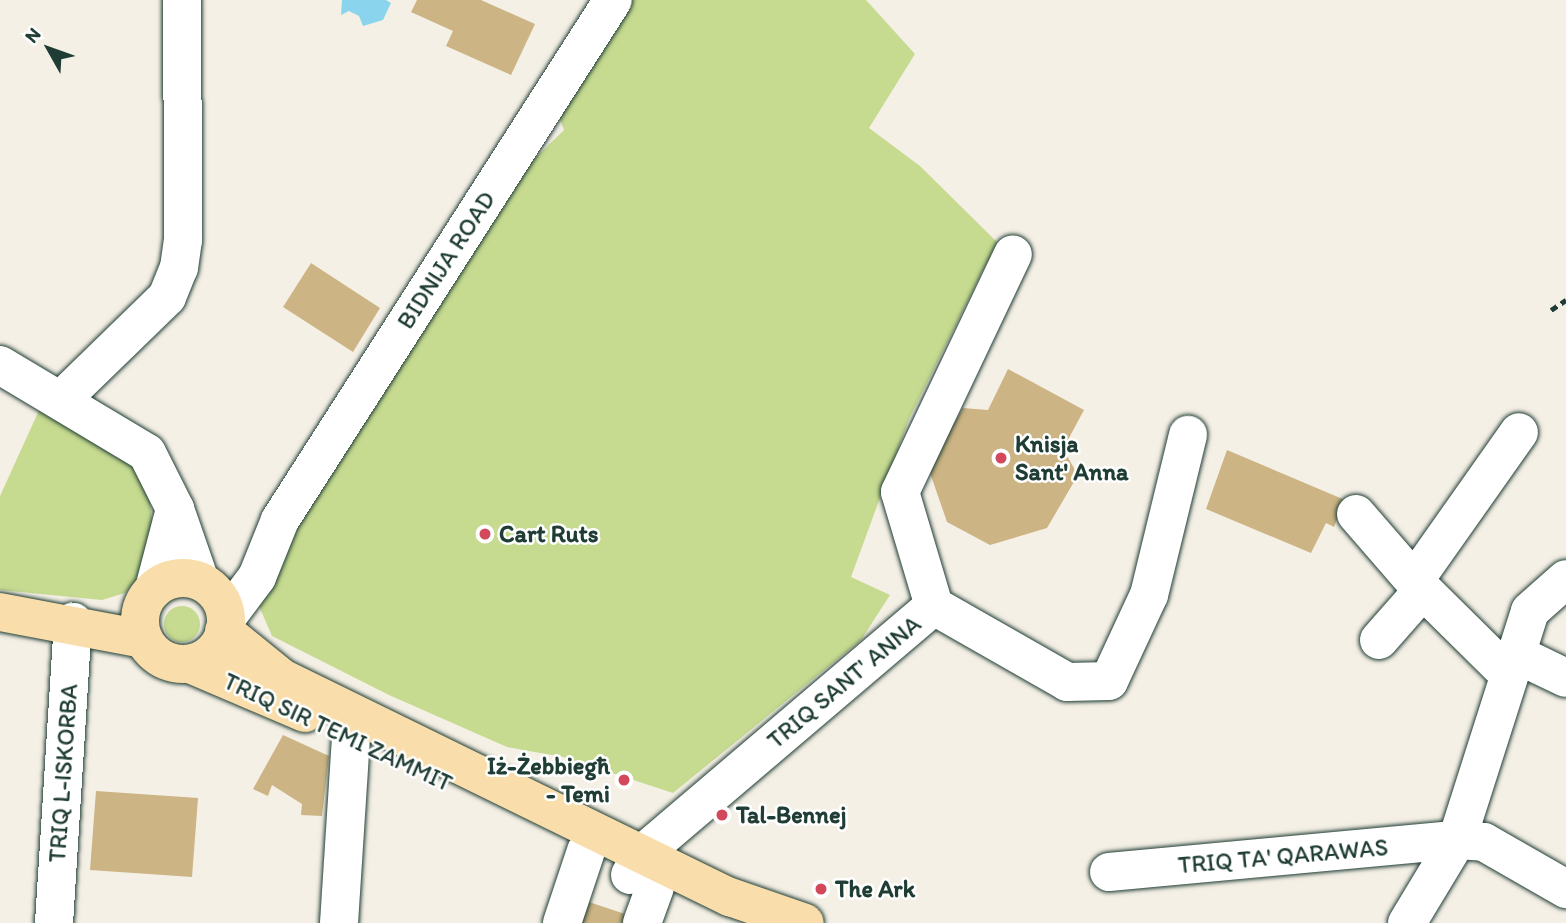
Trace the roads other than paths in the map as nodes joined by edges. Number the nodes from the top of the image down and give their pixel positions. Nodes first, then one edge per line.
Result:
1 (182, 0) edge
2 (613, 0) edge
3 (1013, 254) dead end
4 (0, 365) edge
5 (61, 400) junction
6 (1520, 432) dead end
7 (1188, 435) dead end
8 (175, 509) junction
9 (1356, 514) dead end
10 (1566, 579) edge
11 (1418, 586) junction
12 (215, 604) junction
13 (934, 606) junction
14 (147, 610) junction
15 (0, 612) edge
16 (73, 622) junction
17 (1379, 640) dead end
18 (190, 664) junction
19 (1512, 664) junction
20 (1566, 678) edge
21 (351, 735) junction
22 (1457, 840) junction
23 (586, 851) junction
24 (642, 872) junction
25 (1109, 872) dead end
26 (1566, 889) edge
27 (54, 923) edge
28 (339, 923) edge
29 (562, 923) edge
30 (642, 923) edge
31 (753, 923) edge
32 (806, 923) edge
33 (1407, 923) edge

1 - 5 street
2 - 12 street, BIDNIJA ROAD
3 - 13 street, TRIQ SANT' ANNA
4 - 5 street
5 - 8 street
6 - 11 street
7 - 13 street
8 - 12 street
8 - 14 street
9 - 11 street
10 - 19 street
11 - 17 street
11 - 19 street
12 - 14 main road
12 - 18 main road
12 - 24 main road, TRIQ SIR TEMI ZAMMIT
13 - 24 street, TRIQ SANT' ANNA
14 - 16 main road
14 - 18 main road
15 - 16 main road
16 - 27 street, TRIQ L-ISKORBA
18 - 21 main road, TRIQ SIR TEMI ZAMMIT
19 - 20 street
19 - 22 street
21 - 23 main road, TRIQ SIR TEMI ZAMMIT
21 - 28 street
22 - 25 street, TRIQ TA' QARAWAS
22 - 26 street, TRIQ TA' QARAWAS
22 - 33 street
23 - 24 main road, TRIQ SIR TEMI ZAMMIT
23 - 29 street
24 - 30 street, TRIQ SANT' ANNA
24 - 31 main road, TRIQ SIR TEMI ZAMMIT
24 - 32 main road, TRIQ SIR TEMI ZAMMIT

